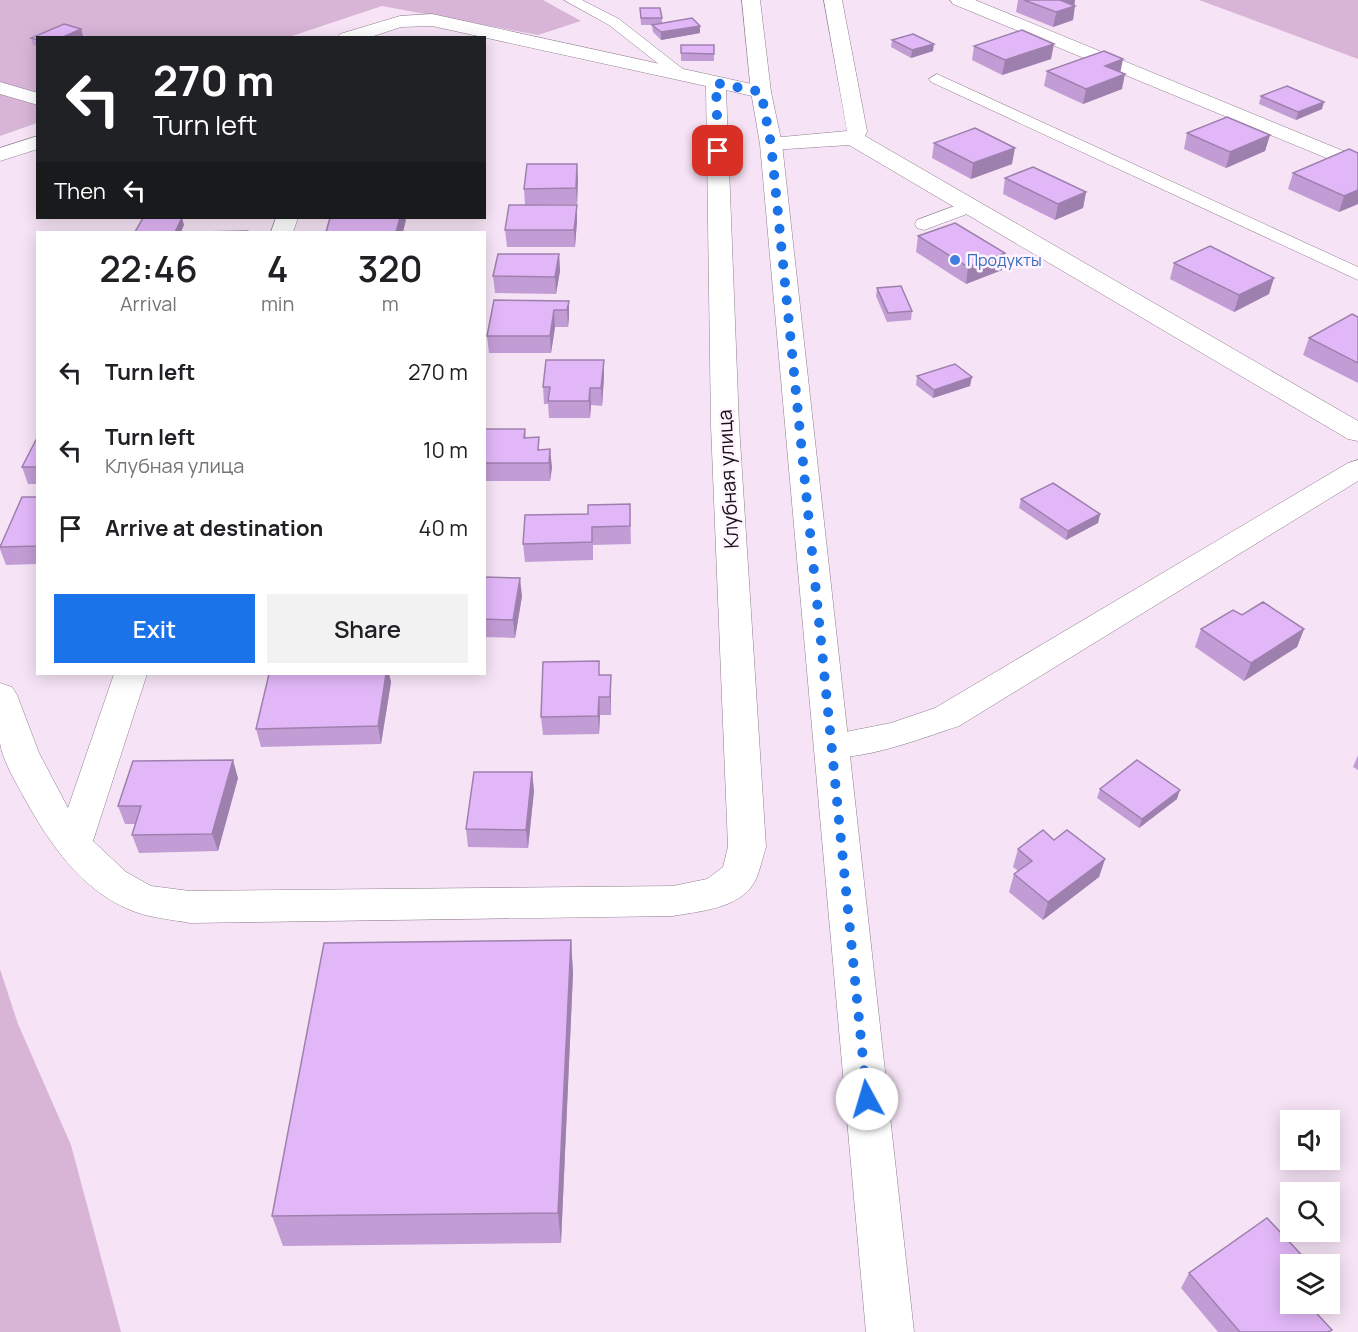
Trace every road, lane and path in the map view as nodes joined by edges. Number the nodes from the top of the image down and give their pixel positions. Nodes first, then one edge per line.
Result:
1 (571, 0) edge
2 (751, 0) edge
3 (833, 0) edge
4 (959, 0) edge
5 (351, 36) edge
6 (680, 73) junction
7 (937, 80) dead end
8 (716, 83) junction
9 (0, 88) edge
10 (761, 92) junction
11 (36, 98) edge
12 (853, 138) junction
13 (36, 143) edge
14 (771, 144) junction
15 (0, 154) edge
16 (1358, 165) edge
17 (968, 207) junction
18 (924, 224) dead end
19 (1358, 274) edge
20 (1358, 433) edge
21 (1358, 469) edge
22 (131, 675) edge
23 (0, 694) edge
24 (832, 746) junction
25 (74, 843) junction
26 (890, 1332) edge

1 - 6 lane
2 - 10 street
3 - 12 street
4 - 16 street
5 - 6 street
6 - 8 street
7 - 19 lane
8 - 10 street
8 - 25 street, Клубная улица
9 - 11 street
10 - 14 street
12 - 14 street
12 - 17 street
13 - 15 street
14 - 24 street
17 - 18 lane
17 - 20 street
21 - 24 street
22 - 25 street
23 - 25 street
24 - 26 street

